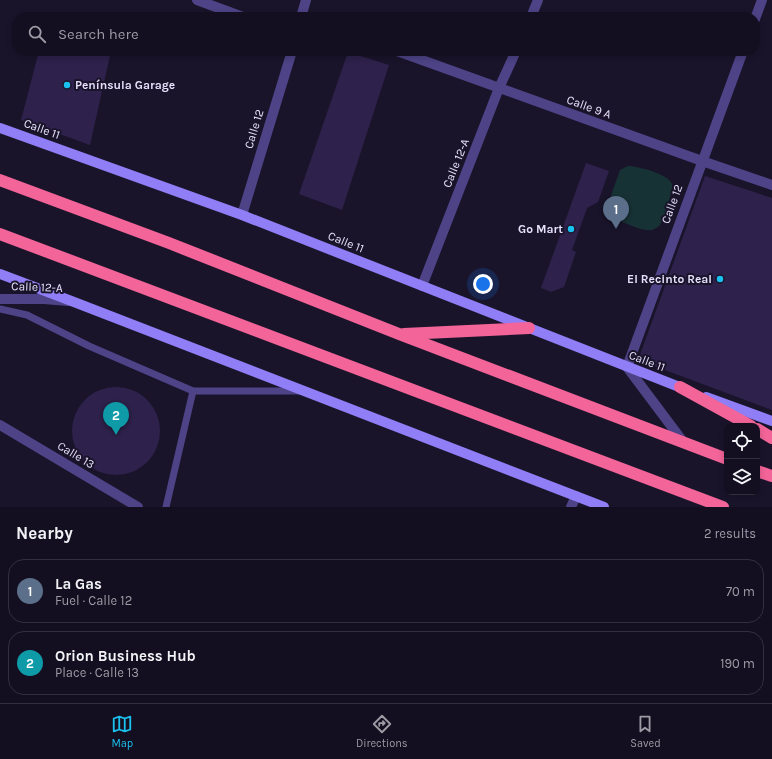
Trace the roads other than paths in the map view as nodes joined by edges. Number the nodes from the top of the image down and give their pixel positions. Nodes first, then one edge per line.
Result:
1 (197, 0) edge
2 (306, 0) edge
3 (538, 0) edge
4 (762, 0) edge
5 (229, 12) edge
6 (304, 12) edge
7 (533, 12) edge
8 (758, 12) edge
9 (290, 56) edge
10 (411, 56) edge
11 (514, 56) edge
12 (741, 56) edge
13 (499, 88) junction
14 (0, 128) edge
15 (702, 162) junction
16 (0, 180) edge
17 (772, 185) edge
18 (242, 215) junction
19 (0, 234) edge
20 (0, 274) edge
21 (422, 286) junction
22 (0, 299) edge
23 (74, 302) junction
24 (0, 309) edge
25 (529, 328) junction
26 (399, 334) junction
27 (627, 367) junction
28 (680, 387) junction
29 (193, 391) junction
30 (304, 391) junction
31 (772, 421) edge
32 (746, 423) edge
33 (0, 425) edge
34 (760, 431) edge
35 (772, 438) edge
36 (684, 443) junction
37 (724, 458) edge
38 (760, 472) edge
39 (772, 476) edge
40 (576, 496) junction
41 (138, 507) edge
42 (166, 507) edge
43 (571, 507) edge
44 (604, 507) edge
45 (723, 507) edge

1 - 5 street
2 - 6 street
3 - 7 street
4 - 8 street
9 - 18 street, Calle 12
10 - 13 street, Calle 9 A
11 - 13 street, Calle 12-A
12 - 15 street, Calle 12
13 - 15 street, Calle 9 A
13 - 21 street, Calle 12-A
14 - 18 main road, Calle 11
15 - 17 street, Calle 9 A
15 - 27 street, Calle 12
16 - 26 highway
18 - 21 main road, Calle 11
19 - 45 highway
20 - 23 main road
21 - 25 main road, Calle 11
22 - 23 street, Calle 12-A
23 - 30 main road
24 - 29 lane
25 - 26 highway
25 - 27 main road, Calle 11
26 - 36 highway
27 - 28 main road, Calle 11
27 - 36 street
28 - 31 main road, Calle 11
28 - 32 highway
29 - 30 lane
29 - 42 lane
30 - 40 main road
33 - 41 street, Calle 13
34 - 35 highway
36 - 37 highway
38 - 39 highway
40 - 43 street
40 - 44 main road

